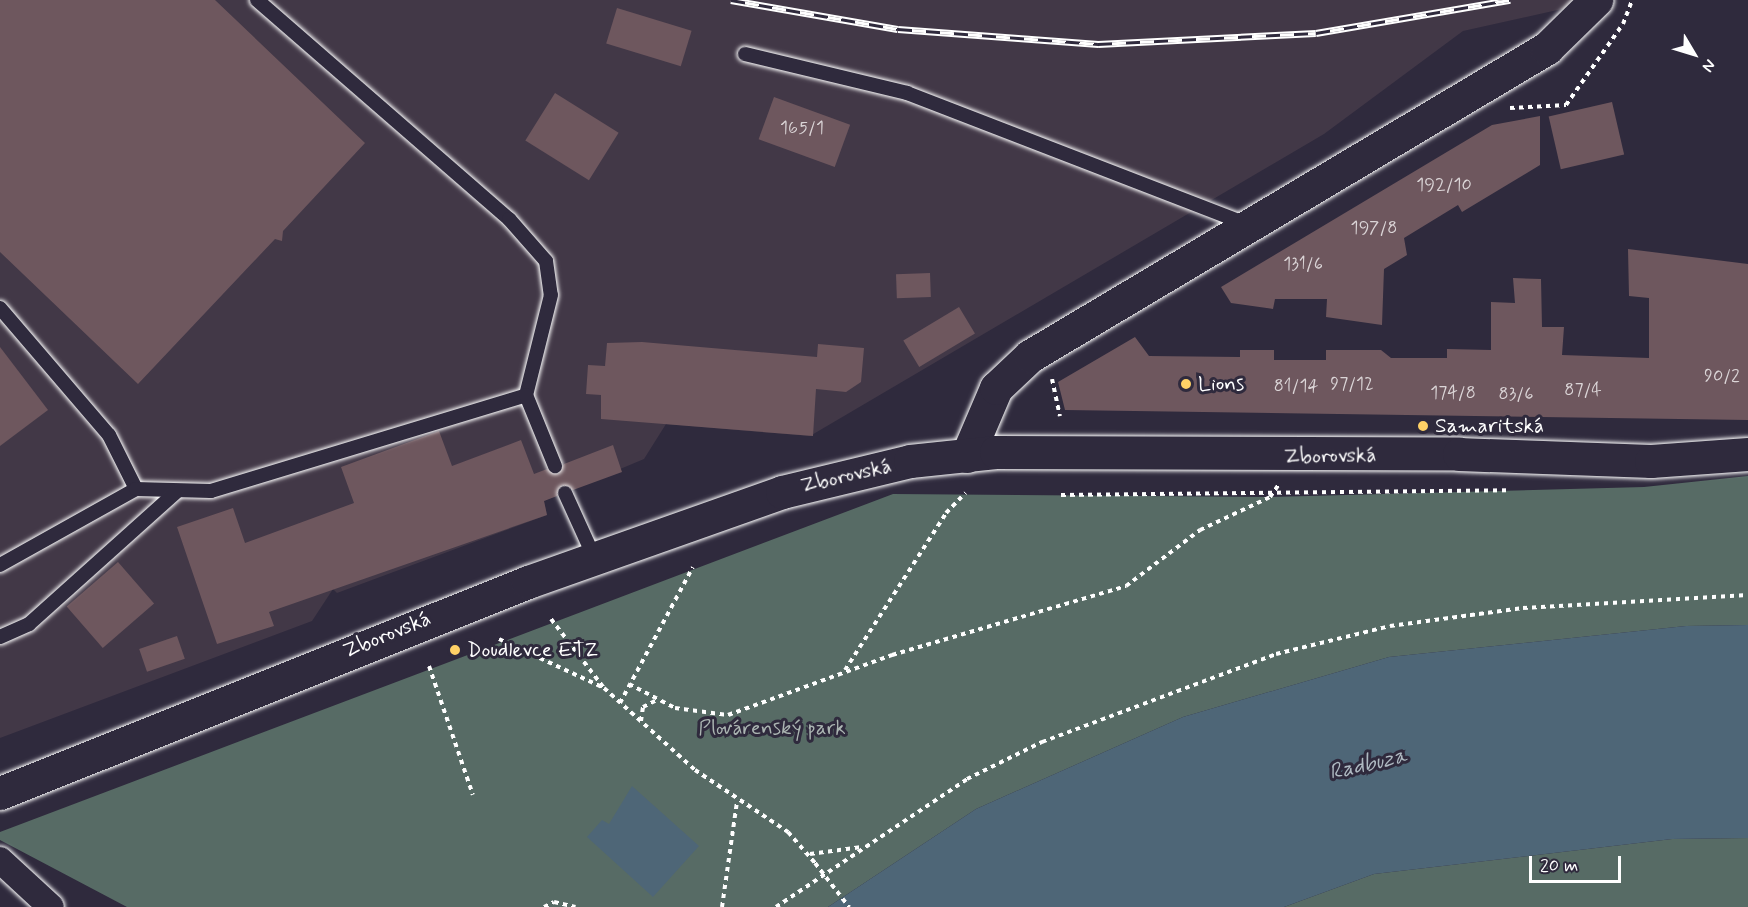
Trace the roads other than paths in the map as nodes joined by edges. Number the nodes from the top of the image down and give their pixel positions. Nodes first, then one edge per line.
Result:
1 (257, 0) edge
2 (1596, 0) edge
3 (745, 54) dead end
4 (1246, 224) junction
5 (0, 308) edge
6 (526, 395) junction
7 (1748, 454) edge
8 (967, 456) junction
9 (555, 466) dead end
10 (136, 489) junction
11 (177, 490) junction
12 (565, 493) dead end
13 (595, 559) junction
14 (0, 565) edge
15 (0, 637) edge
16 (0, 793) edge
17 (0, 860) edge
18 (51, 907) edge

1 - 6 lane
2 - 4 main road
3 - 4 lane
4 - 8 main road
5 - 10 lane
6 - 9 lane
6 - 11 lane
7 - 8 main road, Zborovská
8 - 13 main road, Zborovská
10 - 11 lane
10 - 14 lane
11 - 15 lane
12 - 13 lane
13 - 16 main road, Zborovská
17 - 18 street

